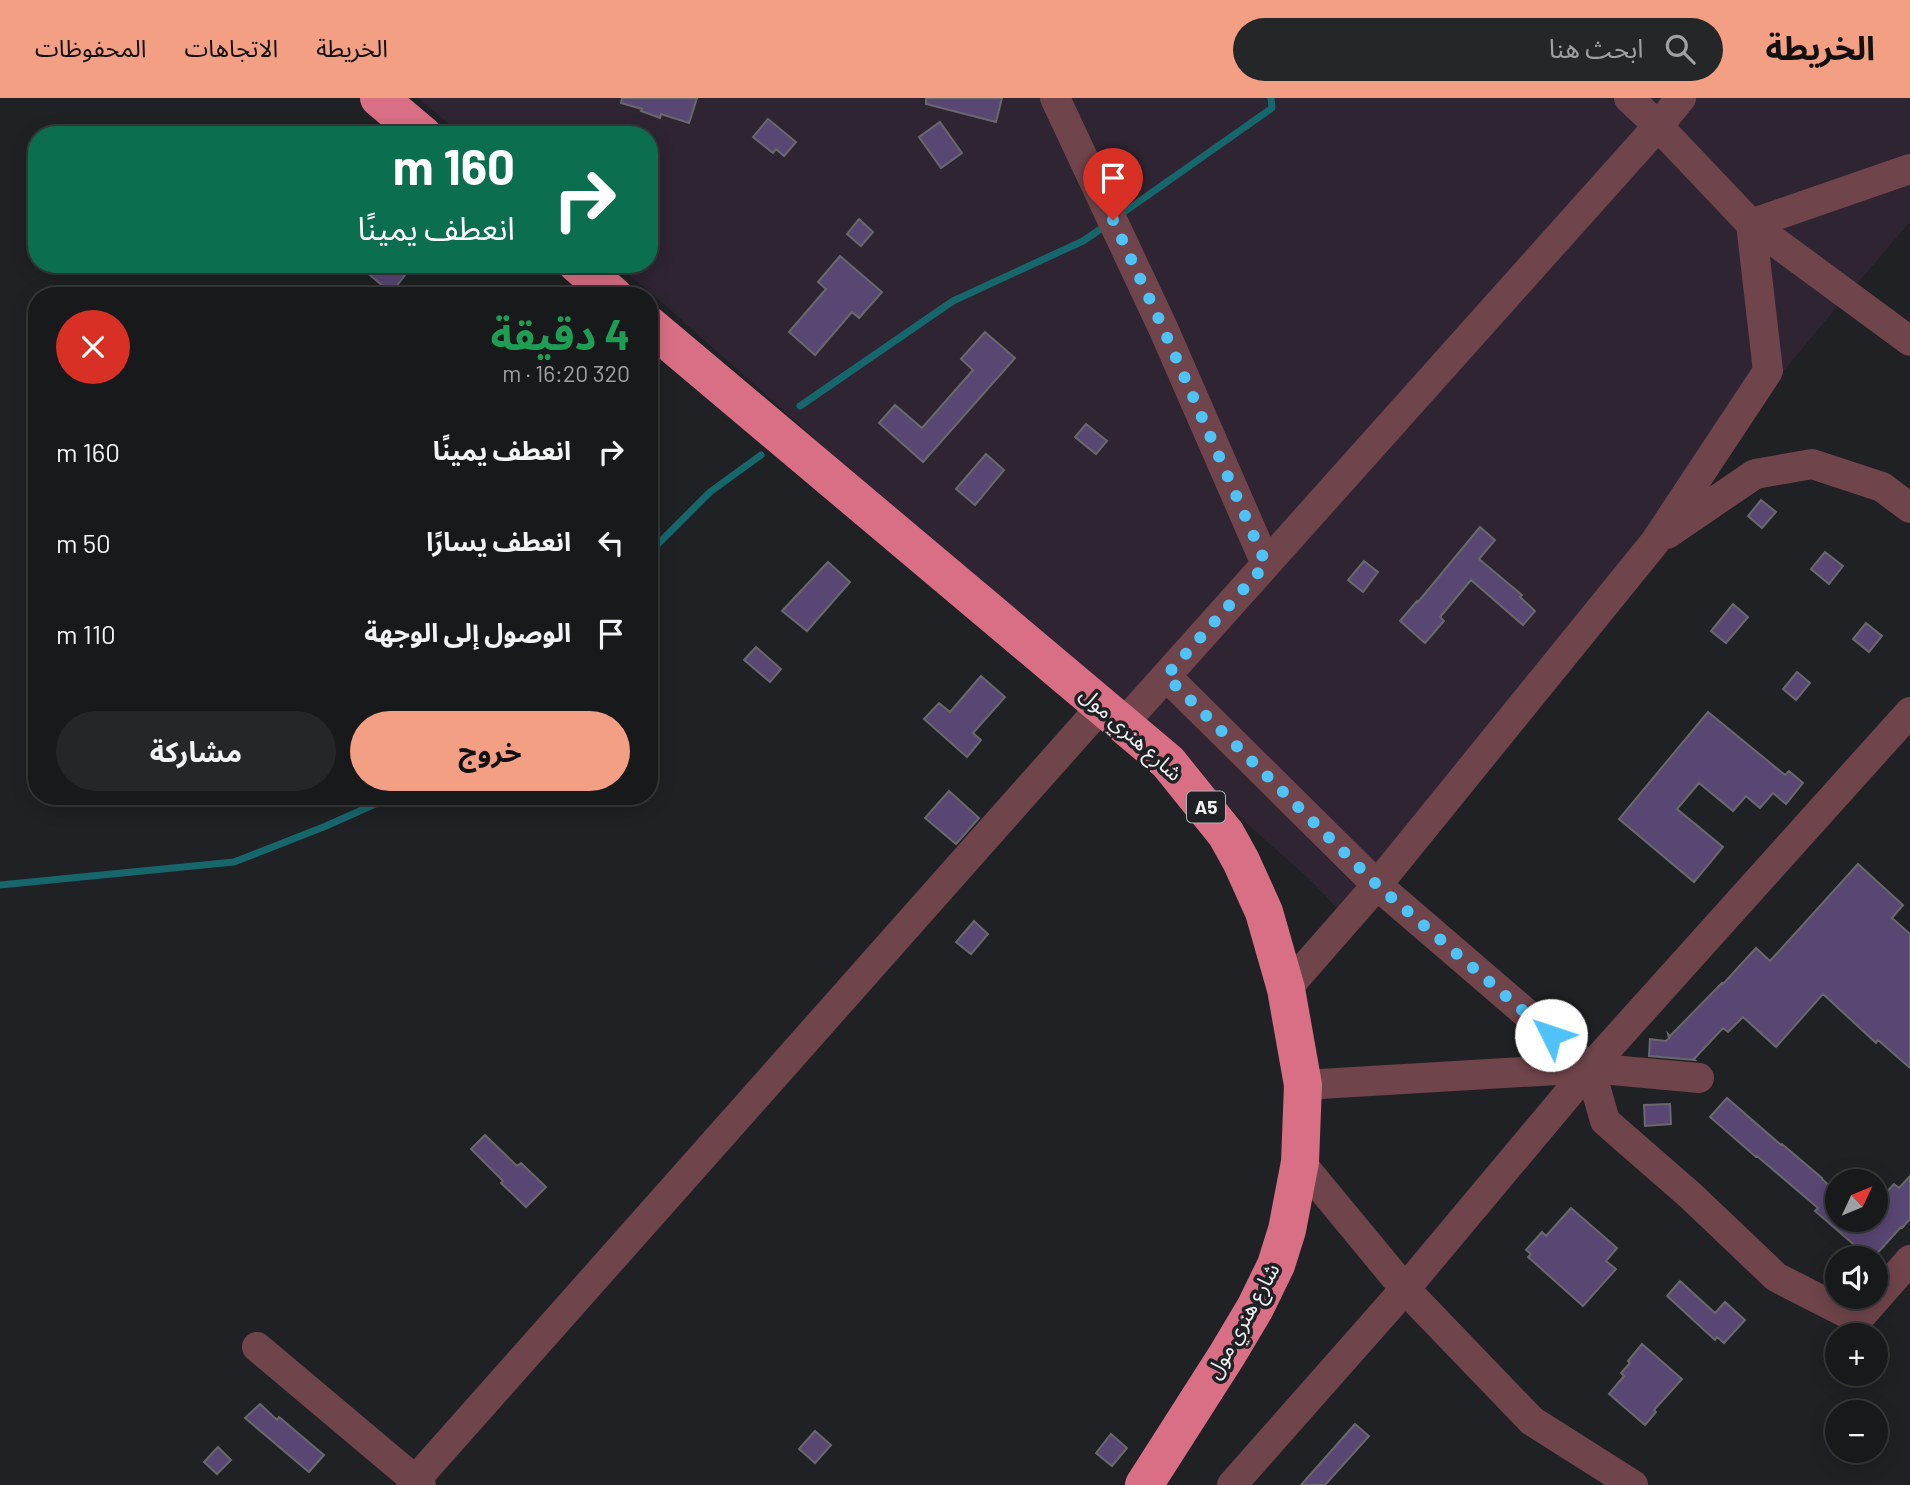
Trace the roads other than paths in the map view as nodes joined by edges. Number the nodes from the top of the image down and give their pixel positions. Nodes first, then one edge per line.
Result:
1 (379, 98) edge
2 (1055, 98) edge
3 (1629, 98) edge
4 (1681, 98) edge
5 (412, 126) edge
6 (1658, 126) junction
7 (1910, 169) edge
8 (1751, 224) junction
9 (587, 273) edge
10 (604, 287) edge
11 (658, 333) edge
12 (1910, 341) edge
13 (1910, 508) edge
14 (1656, 542) junction
15 (1266, 564) junction
16 (1166, 676) junction
17 (1910, 712) edge
18 (1113, 715) junction
19 (1377, 885) junction
20 (1286, 989) junction
21 (1590, 1068) junction
22 (1699, 1078) dead end
23 (1303, 1085) junction
24 (1300, 1162) junction
25 (1910, 1260) edge
26 (1405, 1289) junction
27 (257, 1348) dead end
28 (411, 1484) edge
29 (1144, 1485) edge
30 (1232, 1485) edge
31 (1633, 1485) edge

1 - 5 highway
2 - 15 street
3 - 6 street
4 - 6 street
6 - 8 street
6 - 15 street
7 - 8 street
8 - 12 street
8 - 14 street
9 - 10 highway
11 - 18 highway, شارع هنري مول / A5
13 - 14 street
14 - 19 street
15 - 16 street
16 - 18 street
16 - 19 street
17 - 21 street
18 - 20 highway, شارع هنري مول / A5
18 - 28 street
19 - 20 street
19 - 21 street
20 - 23 highway, شارع هنري مول / A5
21 - 22 street
21 - 23 street
21 - 25 street
21 - 26 street
23 - 24 highway, شارع هنري مول / A5
24 - 26 street
24 - 29 highway, شارع هنري مول / A5
26 - 30 street
26 - 31 street
27 - 28 street

